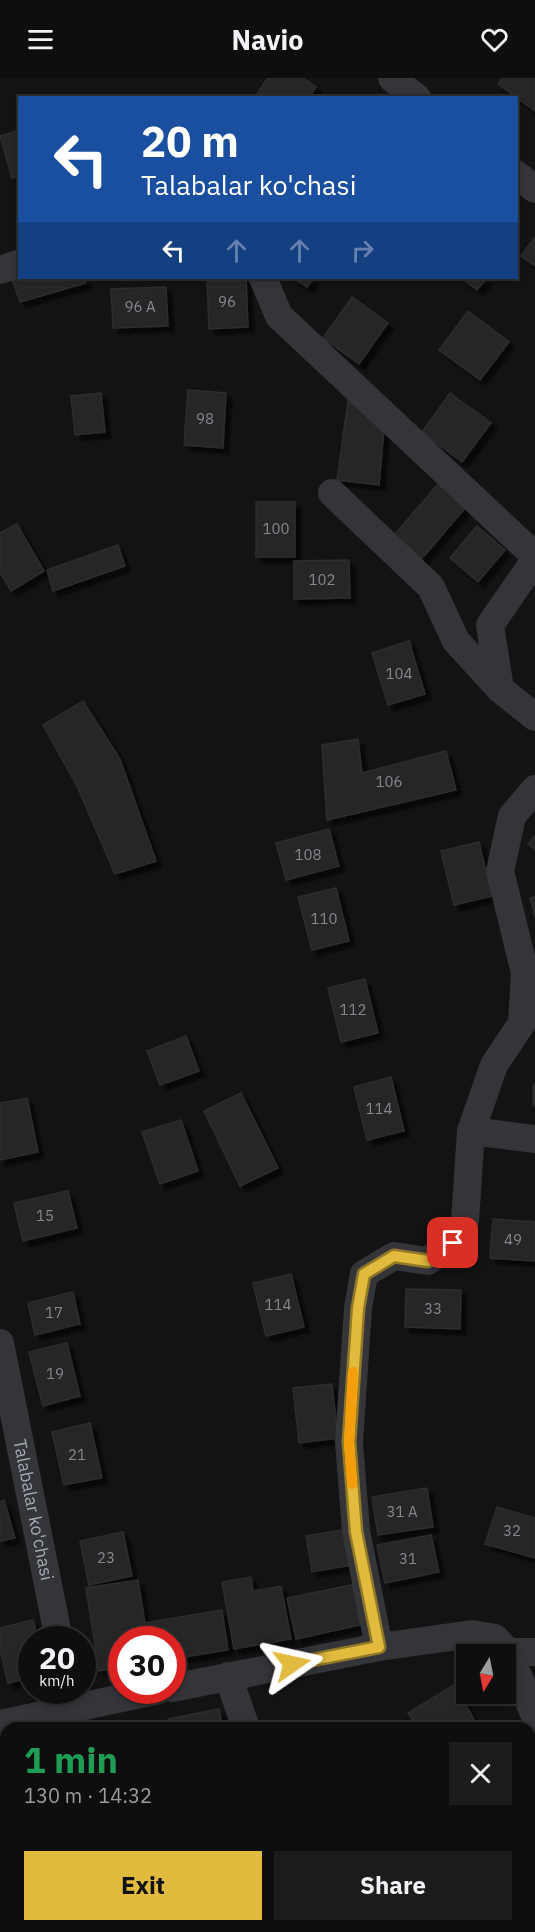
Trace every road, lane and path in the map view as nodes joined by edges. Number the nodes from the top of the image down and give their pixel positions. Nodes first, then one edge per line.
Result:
1 (392, 78) edge
2 (414, 96) edge
3 (518, 176) edge
4 (535, 189) edge
5 (18, 264) edge
6 (0, 270) edge
7 (263, 279) edge
8 (332, 493) dead end
9 (535, 558) edge
10 (500, 689) junction
11 (535, 717) edge
12 (535, 789) edge
13 (471, 1131) junction
14 (535, 1139) edge
15 (0, 1343) edge
16 (55, 1626) edge
17 (379, 1647) junction
18 (521, 1652) edge
19 (228, 1676) junction
20 (186, 1685) edge
21 (56, 1704) edge
22 (535, 1716) edge
23 (6, 1722) edge
24 (244, 1722) edge

1 - 2 street
3 - 4 street
5 - 6 street
7 - 9 street
8 - 10 street
9 - 10 street
10 - 11 street
12 - 13 street
13 - 14 street
13 - 17 street
15 - 16 street, Talabalar ko'chasi
17 - 18 street
17 - 19 street
18 - 22 street
19 - 20 street
19 - 24 street
21 - 23 street

